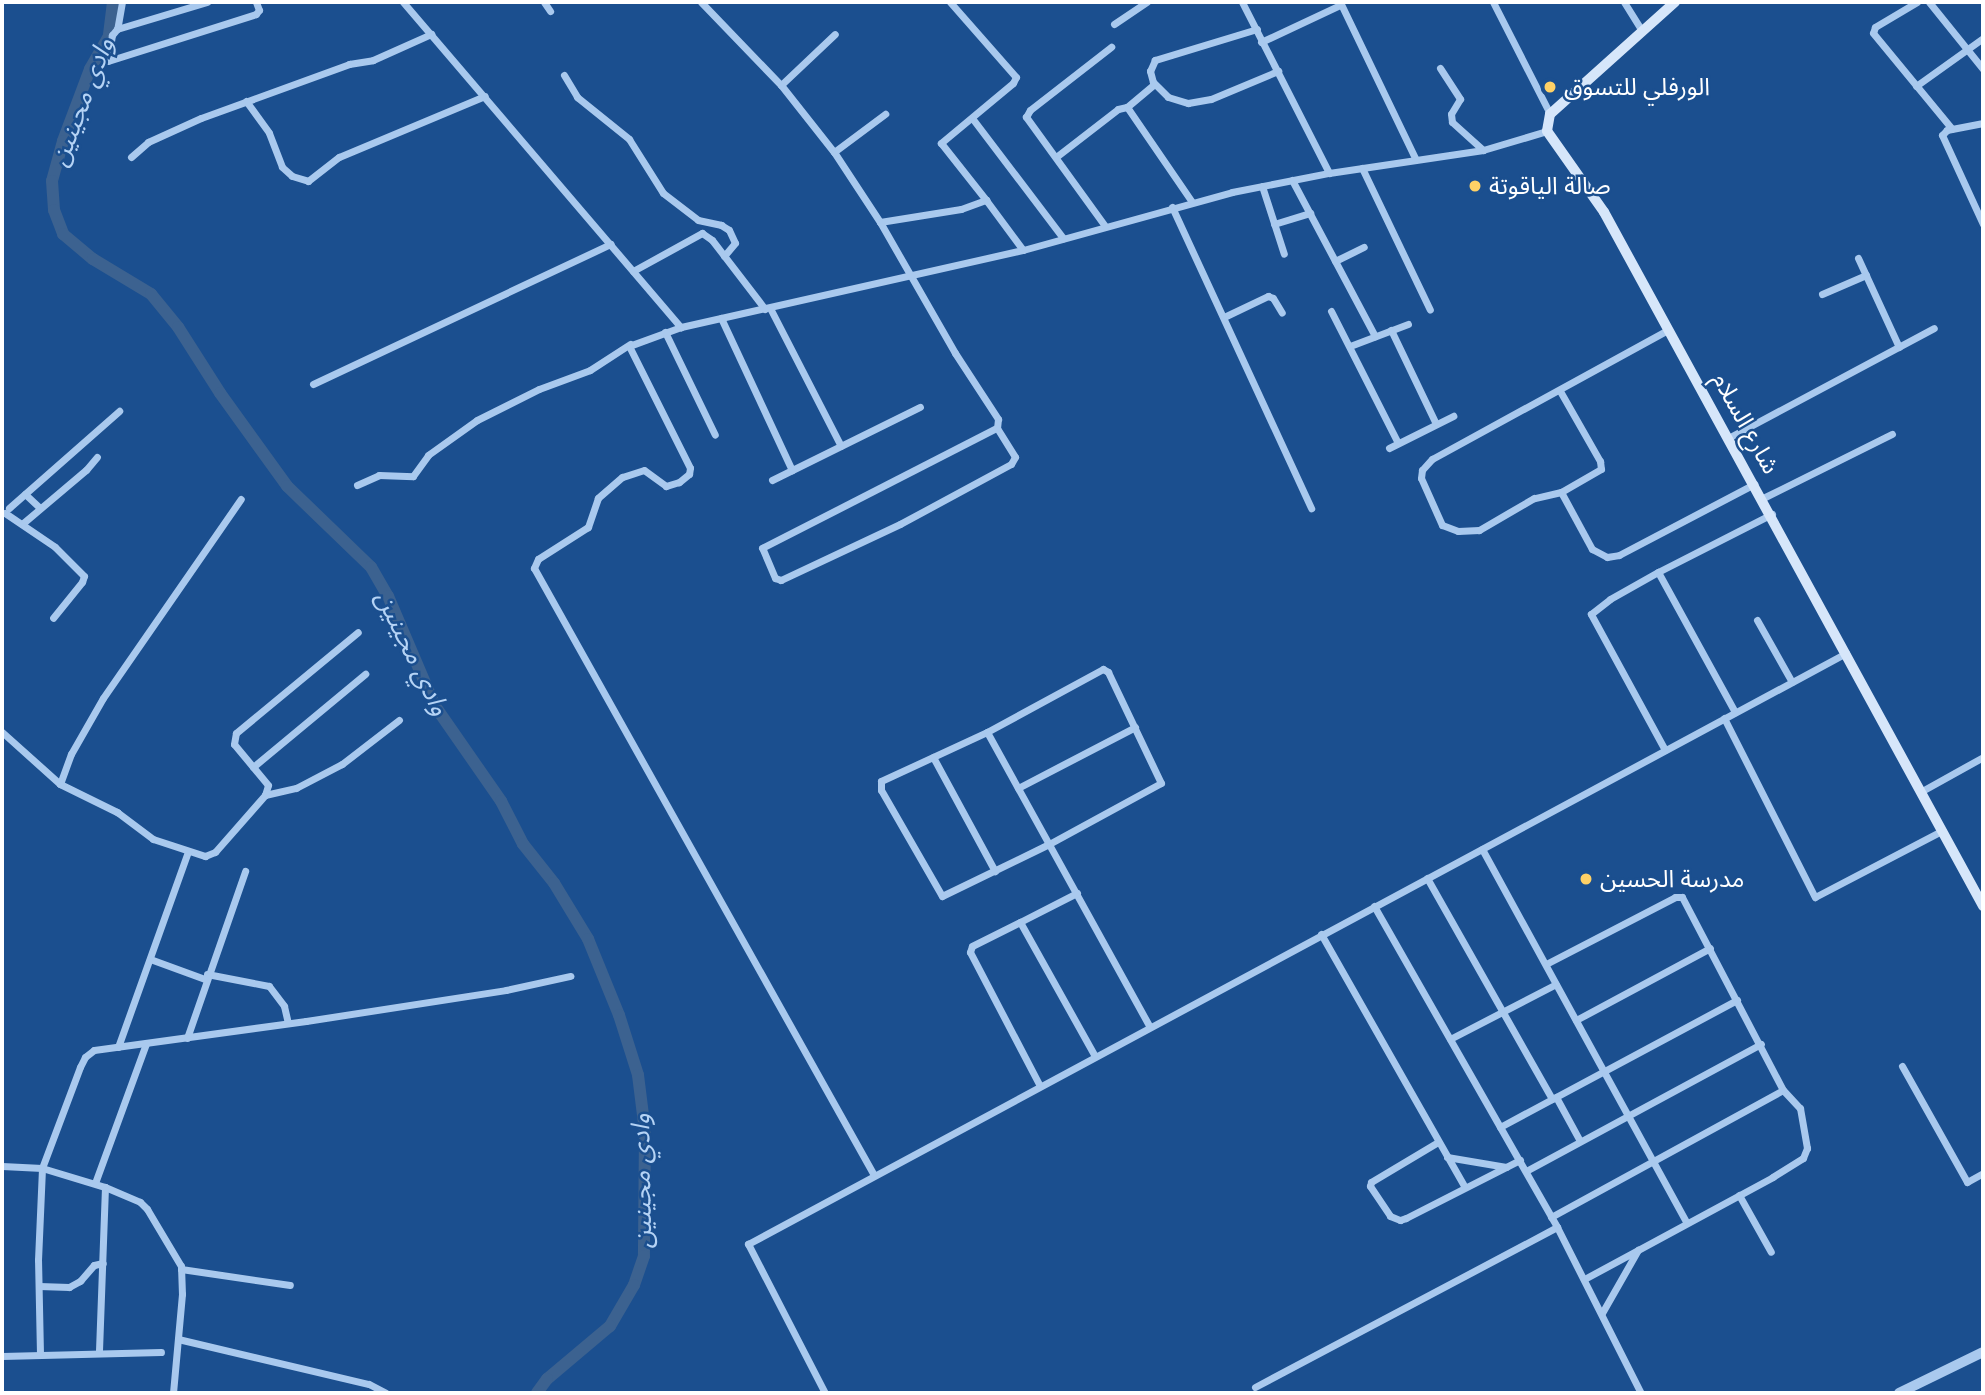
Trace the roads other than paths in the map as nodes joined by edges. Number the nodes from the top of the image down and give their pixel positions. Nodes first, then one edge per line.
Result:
1 (122, 2) edge
2 (207, 2) edge
3 (256, 2) edge
4 (403, 2) edge
5 (544, 2) edge
6 (701, 2) edge
7 (950, 2) edge
8 (1147, 2) edge
9 (1242, 2) edge
10 (1493, 2) edge
11 (1624, 2) edge
12 (1917, 2) edge
13 (1929, 2) edge
14 (1340, 3) edge
15 (1667, 4) edge
16 (550, 10) dead end
17 (1114, 24) dead end
18 (117, 29) junction
19 (1256, 29) junction
20 (1642, 31) junction
21 (431, 34) junction
22 (835, 34) dead end
23 (1983, 38) edge
24 (1261, 42) junction
25 (1111, 47) dead end
26 (1968, 50) junction
27 (1440, 68) dead end
28 (1983, 69) edge
29 (1278, 71) junction
30 (564, 75) dead end
31 (1154, 83) junction
32 (781, 85) junction
33 (1916, 86) junction
34 (485, 96) junction
35 (246, 101) junction
36 (1127, 107) junction
37 (885, 114) dead end
38 (1550, 114) junction
39 (972, 118) junction
40 (1983, 123) edge
41 (1952, 129) junction
42 (1547, 131) junction
43 (1483, 150) junction
44 (834, 152) junction
45 (131, 157) dead end
46 (1056, 158) junction
47 (1416, 160) junction
48 (1362, 168) junction
49 (1329, 173) junction
50 (1292, 180) junction
51 (1262, 186) junction
52 (986, 200) junction
53 (1192, 202) junction
54 (1172, 207) junction
55 (1310, 213) junction
56 (880, 222) junction
57 (1274, 224) junction
58 (1983, 224) edge
59 (1105, 226) junction
60 (1063, 238) junction
61 (611, 244) junction
62 (1364, 247) dead end
63 (1023, 250) junction
64 (1284, 254) dead end
65 (724, 256) junction
66 (1858, 258) dead end
67 (1335, 261) junction
68 (634, 271) junction
69 (1866, 275) junction
70 (912, 276) junction
71 (1822, 294) dead end
72 (767, 309) junction
73 (1430, 310) dead end
74 (1331, 311) dead end
75 (1282, 313) dead end
76 (1224, 317) junction
77 (721, 318) junction
78 (1408, 324) dead end
79 (681, 327) junction
80 (1934, 328) dead end
81 (1669, 329) junction
82 (1391, 330) junction
83 (665, 332) junction
84 (1375, 336) junction
85 (631, 343) junction
86 (1350, 346) junction
87 (1899, 347) junction
88 (313, 384) dead end
89 (1560, 391) junction
90 (920, 407) dead end
91 (119, 411) dead end
92 (1453, 415) dead end
93 (1436, 424) junction
94 (997, 428) junction
95 (1892, 434) dead end
96 (715, 435) dead end
97 (1730, 437) junction
98 (1398, 443) junction
99 (841, 446) junction
100 (1389, 448) dead end
101 (97, 457) dead end
102 (792, 470) junction
103 (772, 480) dead end
104 (1755, 483) junction
105 (357, 485) dead end
106 (1561, 492) junction
107 (25, 494) junction
108 (1763, 498) junction
109 (241, 499) dead end
110 (2, 501) edge
111 (39, 508) junction
112 (1311, 508) dead end
113 (5, 512) edge
114 (1772, 514) junction
115 (22, 524) junction
116 (1658, 572) junction
117 (53, 618) dead end
118 (1756, 620) dead end
119 (358, 632) dead end
120 (1846, 653) junction
121 (365, 674) dead end
122 (1792, 682) junction
123 (1735, 712) junction
124 (1724, 718) junction
125 (400, 720) dead end
126 (1135, 727) junction
127 (2, 732) edge
128 (987, 732) junction
129 (1665, 750) junction
130 (933, 757) junction
131 (1983, 757) edge
132 (253, 766) junction
133 (60, 784) junction
134 (1018, 788) junction
135 (1922, 791) junction
136 (265, 794) junction
137 (1943, 830) junction
138 (1049, 844) junction
139 (1482, 849) junction
140 (188, 852) junction
141 (246, 871) dead end
142 (995, 872) junction
143 (1427, 878) junction
144 (1077, 893) junction
145 (1374, 906) junction
146 (1983, 906) edge
147 (1020, 922) junction
148 (1321, 934) junction
149 (1710, 948) junction
150 (150, 959) junction
151 (1546, 964) junction
152 (206, 976) junction
153 (570, 976) dead end
154 (1556, 984) junction
155 (1737, 1000) junction
156 (1504, 1011) junction
157 (1576, 1020) junction
158 (288, 1023) junction
159 (1150, 1027) junction
160 (187, 1038) junction
161 (1450, 1039) junction
162 (146, 1044) junction
163 (1761, 1044) junction
164 (118, 1047) junction
165 (1095, 1056) junction
166 (1902, 1066) dead end
167 (1605, 1073) junction
168 (1040, 1086) junction
169 (1783, 1090) junction
170 (1554, 1098) junction
171 (1629, 1116) junction
172 (1500, 1127) junction
173 (1580, 1141) junction
174 (1437, 1142) junction
175 (1447, 1157) junction
176 (1520, 1160) junction
177 (1653, 1161) junction
178 (2, 1166) edge
179 (1507, 1167) junction
180 (43, 1168) junction
181 (1526, 1171) junction
182 (1983, 1173) edge
183 (874, 1175) junction
184 (95, 1183) junction
185 (105, 1187) junction
186 (1465, 1187) junction
187 (1739, 1195) junction
188 (1551, 1217) junction
189 (1687, 1223) junction
190 (1557, 1227) junction
191 (1638, 1250) junction
192 (1771, 1252) dead end
193 (103, 1263) junction
194 (181, 1269) junction
195 (1584, 1279) junction
196 (290, 1285) dead end
197 (39, 1286) junction
198 (1602, 1313) junction
199 (178, 1339) junction
200 (99, 1351) junction
201 (161, 1352) dead end
202 (1983, 1352) edge
203 (40, 1354) junction
204 (2, 1356) edge
205 (1255, 1387) dead end
206 (1919, 1389) edge
207 (173, 1393) edge
208 (386, 1393) edge
209 (825, 1393) edge
210 (1641, 1393) edge
211 (1899, 1393) edge

1 - 18 street
2 - 18 street
3 - 18 street
4 - 21 street
5 - 16 street
6 - 32 street
7 - 39 street
8 - 17 street
9 - 19 street
10 - 38 street
11 - 20 street
12 - 33 street
13 - 26 street
14 - 24 street
14 - 47 street
15 - 20 main road
19 - 24 street
19 - 31 street
20 - 38 main road
21 - 34 street
21 - 35 street
22 - 32 street
23 - 26 street
24 - 29 street
25 - 46 street
26 - 28 street
26 - 33 street
27 - 43 street
29 - 31 street
29 - 49 street
30 - 65 street
31 - 36 street
32 - 44 street
33 - 41 street
34 - 35 street
34 - 61 street
35 - 45 street
36 - 46 street
36 - 53 street
37 - 44 street
38 - 42 main road
39 - 52 street
39 - 60 street
40 - 41 street
41 - 58 street
42 - 43 street
42 - 81 main road, شارع السلام
43 - 47 street
44 - 56 street
46 - 59 street
47 - 48 street
48 - 49 street
48 - 73 street
49 - 50 street
50 - 51 street
50 - 55 street
51 - 53 street
51 - 57 street
52 - 56 street
52 - 63 street
53 - 54 street
54 - 59 street
54 - 76 street
55 - 57 street
55 - 67 street
56 - 70 street
57 - 64 street
59 - 60 street
60 - 63 street
61 - 68 street
61 - 88 street
62 - 67 street
63 - 70 street
65 - 68 street
65 - 72 street
66 - 69 street
67 - 84 street
68 - 79 street
69 - 71 street
69 - 87 street
70 - 72 street
70 - 94 street
72 - 77 street
72 - 99 street
74 - 86 street
75 - 76 street
76 - 112 street
77 - 79 street
77 - 102 street
78 - 82 street
79 - 83 street
80 - 87 street
81 - 89 street
81 - 97 main road, شارع السلام
82 - 84 street
82 - 93 street
83 - 85 street
83 - 96 street
84 - 86 street
85 - 105 street
85 - 183 street
86 - 98 street
87 - 97 street
89 - 106 street
89 - 106 street
90 - 99 street
91 - 107 street
92 - 93 street
93 - 98 street
94 - 94 street
95 - 108 street
97 - 104 main road, شارع السلام
98 - 100 street
99 - 102 street
101 - 111 street
102 - 103 street
104 - 106 street
104 - 108 main road, شارع السلام
107 - 111 street
107 - 113 street
108 - 114 main road, شارع السلام
109 - 133 street
110 - 113 street
111 - 115 street
113 - 115 street
114 - 116 street
114 - 120 main road, شارع السلام
115 - 117 street
116 - 123 street
116 - 129 street
118 - 122 street
119 - 132 street
120 - 122 street
120 - 135 main road, شارع السلام
121 - 132 street
122 - 123 street
123 - 124 street
124 - 129 street
124 - 137 street
125 - 136 street
126 - 128 street
126 - 134 street
126 - 138 street
127 - 133 street
128 - 130 street
128 - 134 street
129 - 139 street
130 - 142 street
130 - 142 street
131 - 135 street
132 - 136 street
133 - 140 street
134 - 138 street
135 - 137 main road, شارع السلام
136 - 140 street
137 - 146 main road, شارع السلام
138 - 142 street
138 - 144 street
139 - 143 street
139 - 151 street
140 - 150 street
141 - 152 street
143 - 145 street
143 - 156 street
144 - 147 street
144 - 159 street
145 - 148 street
145 - 161 street
147 - 165 street
147 - 168 street
148 - 159 street
148 - 174 street
149 - 151 street
149 - 155 street
149 - 157 street
150 - 152 street
150 - 164 street
151 - 154 street
152 - 158 street
152 - 160 street
153 - 158 street
154 - 156 street
154 - 157 street
155 - 163 street
155 - 167 street
156 - 161 street
156 - 170 street
157 - 167 street
158 - 160 street
159 - 165 street
160 - 162 street
161 - 172 street
162 - 164 street
162 - 184 street
163 - 169 street
163 - 171 street
164 - 180 street
165 - 168 street
166 - 182 street
167 - 170 street
167 - 171 street
168 - 183 street
169 - 177 street
169 - 187 street
170 - 172 street
170 - 173 street
171 - 173 street
171 - 177 street
172 - 176 street
173 - 181 street
174 - 175 street
174 - 186 street
175 - 179 street
175 - 186 street
176 - 179 street
176 - 181 street
177 - 188 street
177 - 189 street
178 - 180 street
179 - 186 street
180 - 184 street
180 - 197 street
181 - 188 street
183 - 209 street
184 - 185 street
185 - 193 street
185 - 194 street
187 - 189 street
187 - 192 street
188 - 190 street
189 - 191 street
190 - 195 street
190 - 205 street
191 - 195 street
191 - 198 street
193 - 197 street
193 - 200 street
194 - 196 street
194 - 199 street
195 - 198 street
197 - 203 street
198 - 210 street
199 - 207 street
199 - 208 street
200 - 201 street
200 - 203 street
202 - 206 street
203 - 204 street
206 - 211 street

